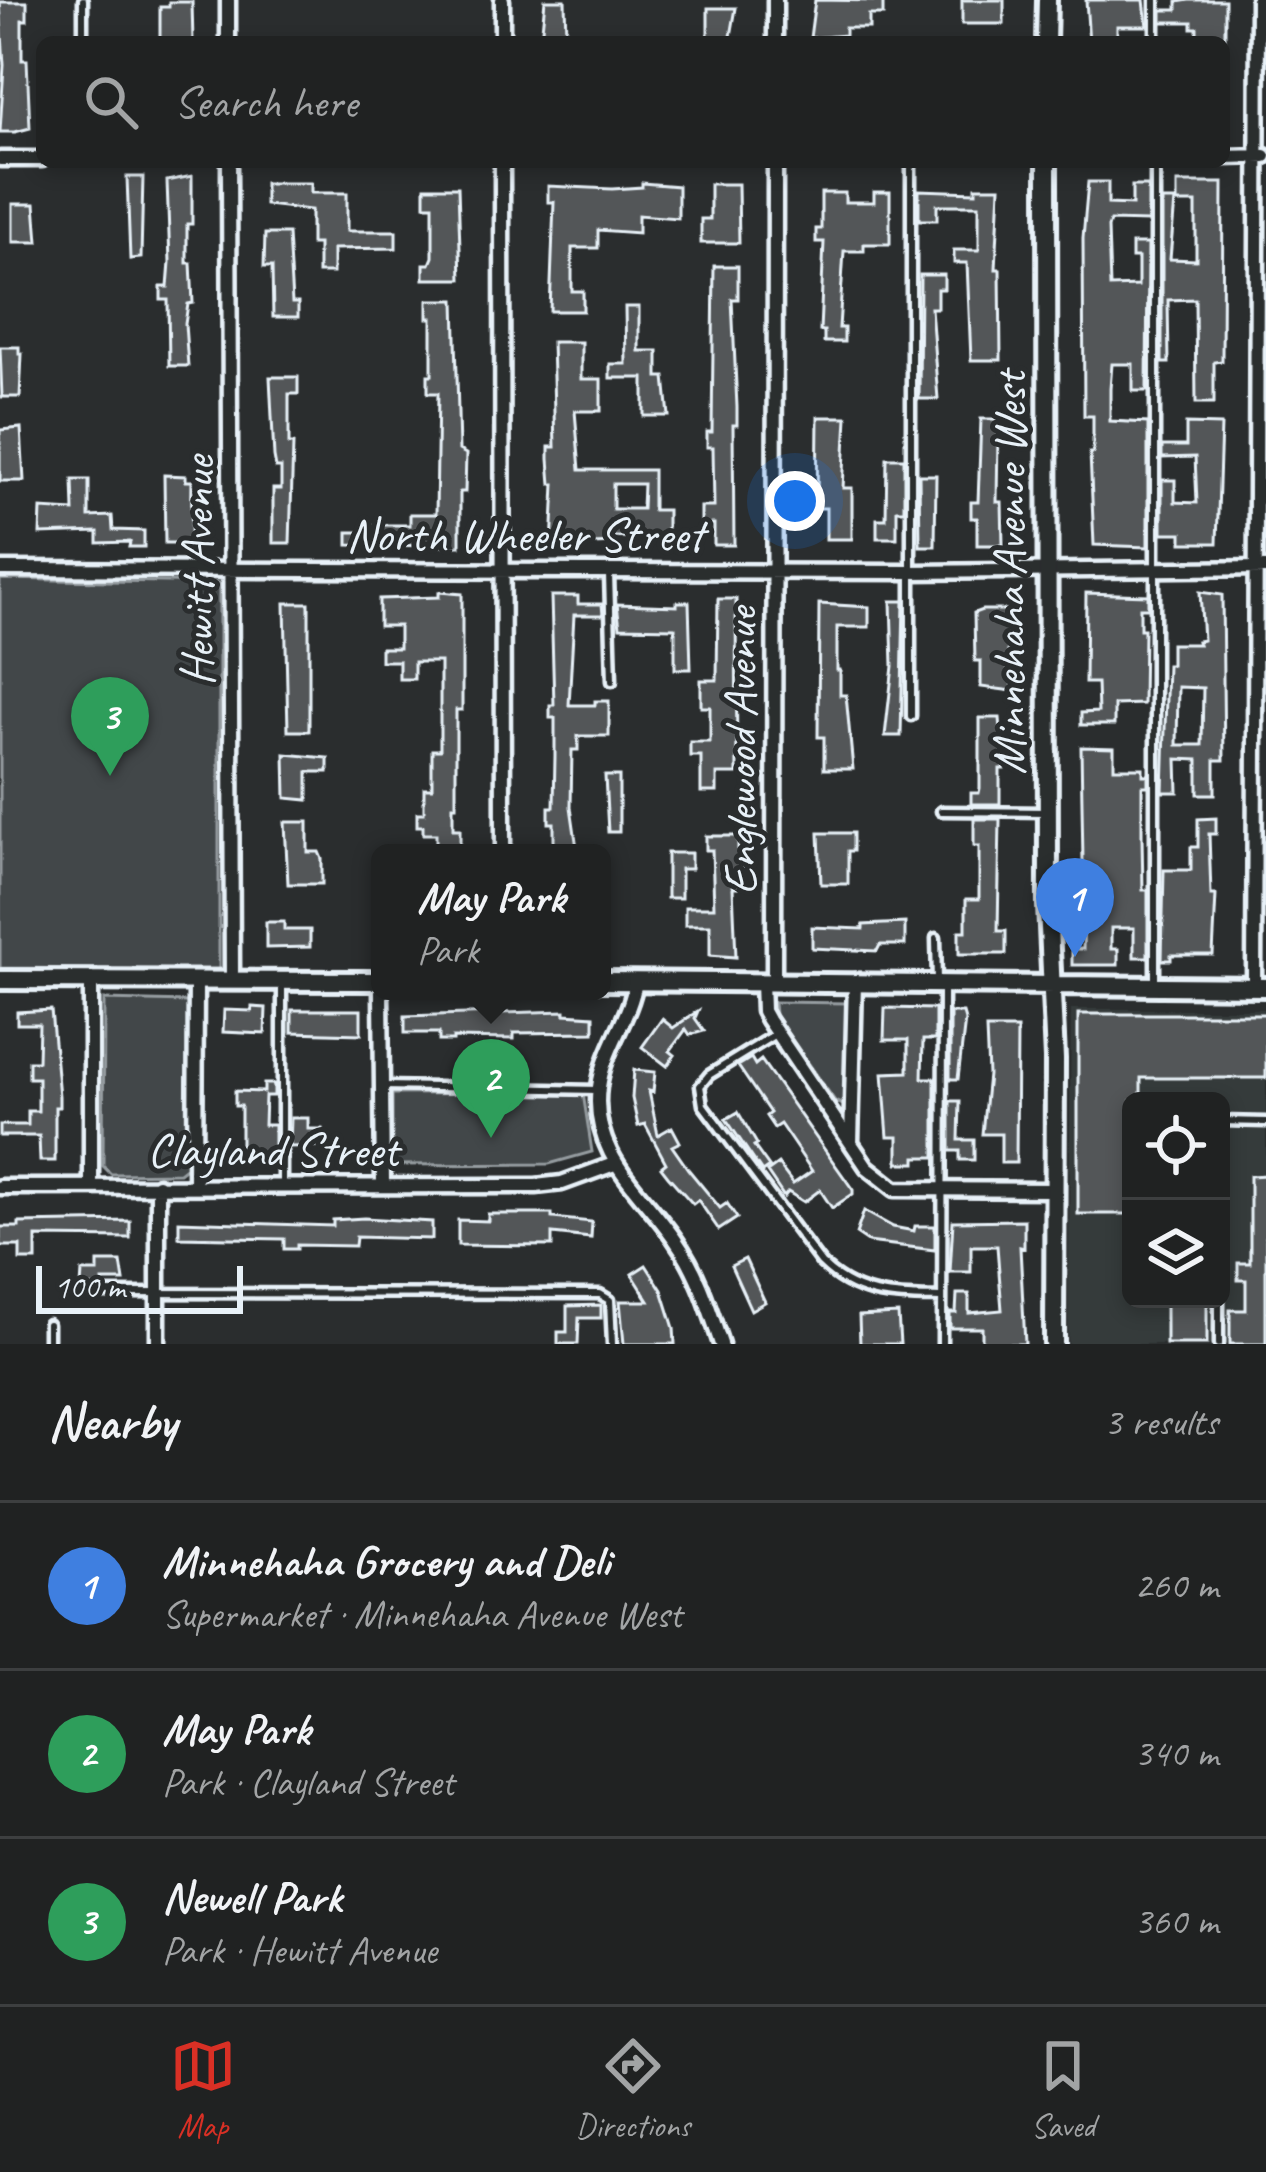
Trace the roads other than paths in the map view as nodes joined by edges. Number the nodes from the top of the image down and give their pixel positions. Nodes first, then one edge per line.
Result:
1 (83, 0) edge
2 (228, 0) edge
3 (502, 0) edge
4 (775, 0) edge
5 (1046, 0) edge
6 (1155, 0) edge
7 (1258, 0) edge
8 (83, 36) edge
9 (229, 36) edge
10 (502, 36) edge
11 (775, 36) edge
12 (1046, 36) edge
13 (1155, 36) edge
14 (1262, 156) edge
15 (1230, 157) edge
16 (0, 159) edge
17 (36, 159) edge
18 (229, 168) edge
19 (502, 168) edge
20 (775, 168) edge
21 (911, 168) edge
22 (1047, 168) edge
23 (1154, 168) edge
24 (1262, 568) edge
25 (0, 569) edge
26 (232, 569) junction
27 (1156, 569) junction
28 (503, 570) junction
29 (608, 570) junction
30 (776, 570) junction
31 (1047, 571) junction
32 (911, 572) junction
33 (612, 681) dead end
34 (911, 716) dead end
35 (941, 811) dead end
36 (1048, 812) junction
37 (503, 844) edge
38 (936, 938) dead end
39 (0, 980) edge
40 (92, 980) junction
41 (232, 980) junction
42 (282, 980) junction
43 (196, 981) junction
44 (371, 981) edge
45 (636, 981) junction
46 (768, 981) junction
47 (855, 981) junction
48 (611, 982) edge
49 (940, 982) junction
50 (1051, 984) junction
51 (1154, 987) junction
52 (1260, 987) edge
53 (382, 1000) edge
54 (778, 1032) junction
55 (383, 1086) junction
56 (598, 1090) junction
57 (1230, 1121) edge
58 (1266, 1122) edge
59 (851, 1143) junction
60 (614, 1164) junction
61 (158, 1185) junction
62 (282, 1185) junction
63 (383, 1185) junction
64 (0, 1186) edge
65 (91, 1186) junction
66 (195, 1186) junction
67 (1054, 1190) junction
68 (939, 1191) junction
69 (158, 1292) junction
70 (92, 1293) dead end
71 (940, 1298) junction
72 (1219, 1308) edge
73 (48, 1324) dead end
74 (48, 1344) edge
75 (158, 1344) edge
76 (612, 1344) edge
77 (722, 1344) edge
78 (942, 1344) edge
79 (1054, 1344) edge
80 (1219, 1344) edge

1 - 8 lane
2 - 9 street
3 - 10 street
4 - 11 street
5 - 12 street
6 - 13 lane
7 - 14 street
14 - 15 street
14 - 24 street
16 - 17 street
18 - 26 street, Hewitt Avenue
19 - 28 street
20 - 30 street, Englewood Avenue
21 - 32 lane
22 - 31 street, Minnehaha Avenue West
23 - 27 lane
24 - 27 street, North Wheeler Street
24 - 52 street
25 - 26 street, North Wheeler Street
26 - 28 street, North Wheeler Street
26 - 41 street, Hewitt Avenue
27 - 31 street, North Wheeler Street
27 - 51 lane
28 - 29 street, North Wheeler Street
28 - 37 street
29 - 30 street, North Wheeler Street
29 - 33 lane
30 - 32 street, North Wheeler Street
30 - 46 street, Englewood Avenue
31 - 32 street, North Wheeler Street
31 - 36 street, Minnehaha Avenue West
32 - 34 lane
35 - 36 lane
36 - 50 street, Minnehaha Avenue West
38 - 49 lane
39 - 40 street
40 - 43 street
40 - 65 street
41 - 42 street
41 - 43 street
42 - 44 street
42 - 62 lane
43 - 66 street
45 - 46 street
45 - 48 street
45 - 56 street
46 - 47 street
46 - 54 street, Englewood Avenue
47 - 49 street
47 - 59 street
49 - 50 street
49 - 68 lane
50 - 51 street
50 - 67 street, Minnehaha Avenue West
51 - 52 street
53 - 55 street
54 - 59 street, Englewood Avenue
54 - 71 lane
55 - 56 lane
55 - 63 street
56 - 60 street
57 - 58 lane
59 - 68 street, Englewood Avenue
60 - 63 street, Clayland Street
60 - 77 street
61 - 65 street, Clayland Street
61 - 66 street, Clayland Street
61 - 69 street
62 - 63 street, Clayland Street
62 - 66 street, Clayland Street
64 - 65 street, Clayland Street
67 - 68 street, Englewood Avenue
67 - 79 street, Minnehaha Avenue West
68 - 71 lane
69 - 70 lane
69 - 75 street
69 - 76 lane
71 - 78 lane
72 - 80 lane
73 - 74 lane

